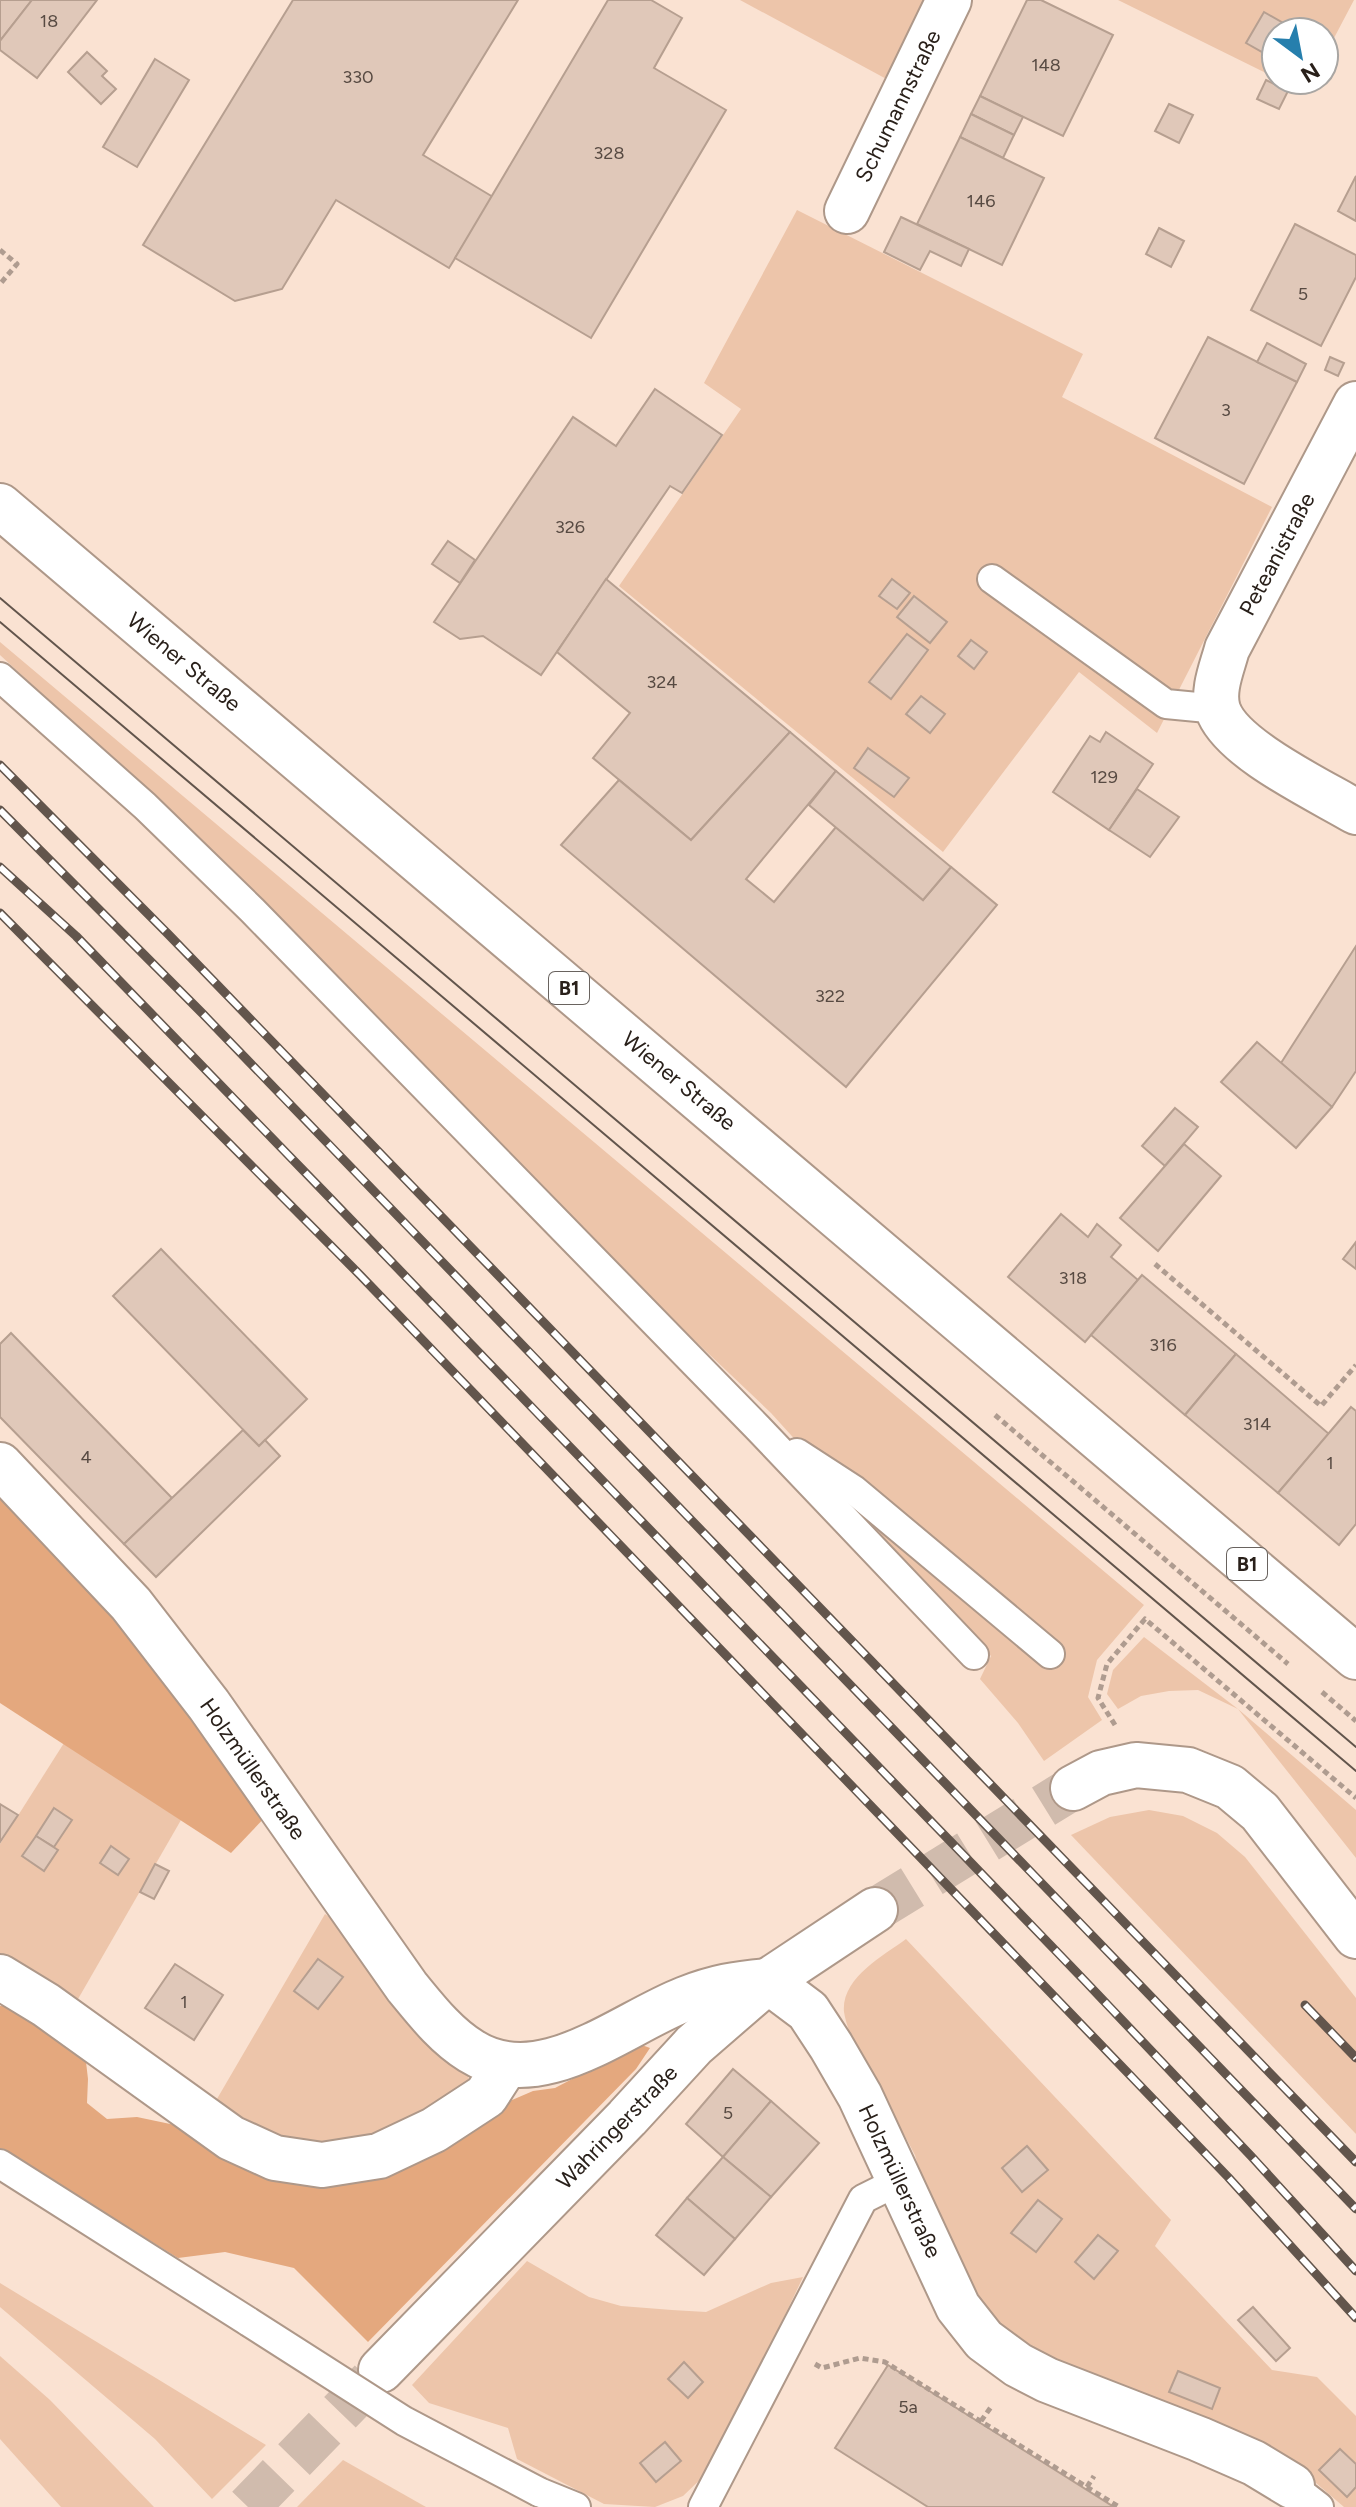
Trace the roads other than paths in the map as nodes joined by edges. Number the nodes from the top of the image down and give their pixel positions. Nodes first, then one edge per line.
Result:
1 (949, 0) edge
2 (847, 211) dead end
3 (1356, 404) edge
4 (0, 506) edge
5 (992, 579) dead end
6 (0, 677) edge
7 (1218, 709) junction
8 (1356, 812) edge
9 (758, 1428) junction
10 (0, 1465) edge
11 (1050, 1654) dead end
12 (974, 1655) dead end
13 (1356, 1657) edge
14 (1073, 1788) tunnel mouth
15 (875, 1910) tunnel mouth
16 (1356, 1936) edge
17 (0, 1977) edge
18 (768, 1981) junction
19 (506, 2065) junction
20 (0, 2164) edge
21 (899, 2181) junction
22 (381, 2370) tunnel mouth
23 (1309, 2501) edge
24 (576, 2507) edge
25 (703, 2507) edge

1 - 2 street, Schumannstraße
3 - 7 street, Peteanistraße
4 - 13 street, Wiener Straße / B1
5 - 7 lane
6 - 9 lane
7 - 8 street
9 - 11 lane
9 - 12 lane
10 - 19 street, Holzmüllerstraße
14 - 16 street
15 - 18 street, Wahringerstraße
17 - 19 street
18 - 19 street, Holzmüllerstraße
18 - 21 street, Holzmüllerstraße
18 - 22 street, Wahringerstraße
20 - 24 lane, bridge
21 - 23 street, Holzmüllerstraße
21 - 25 lane

